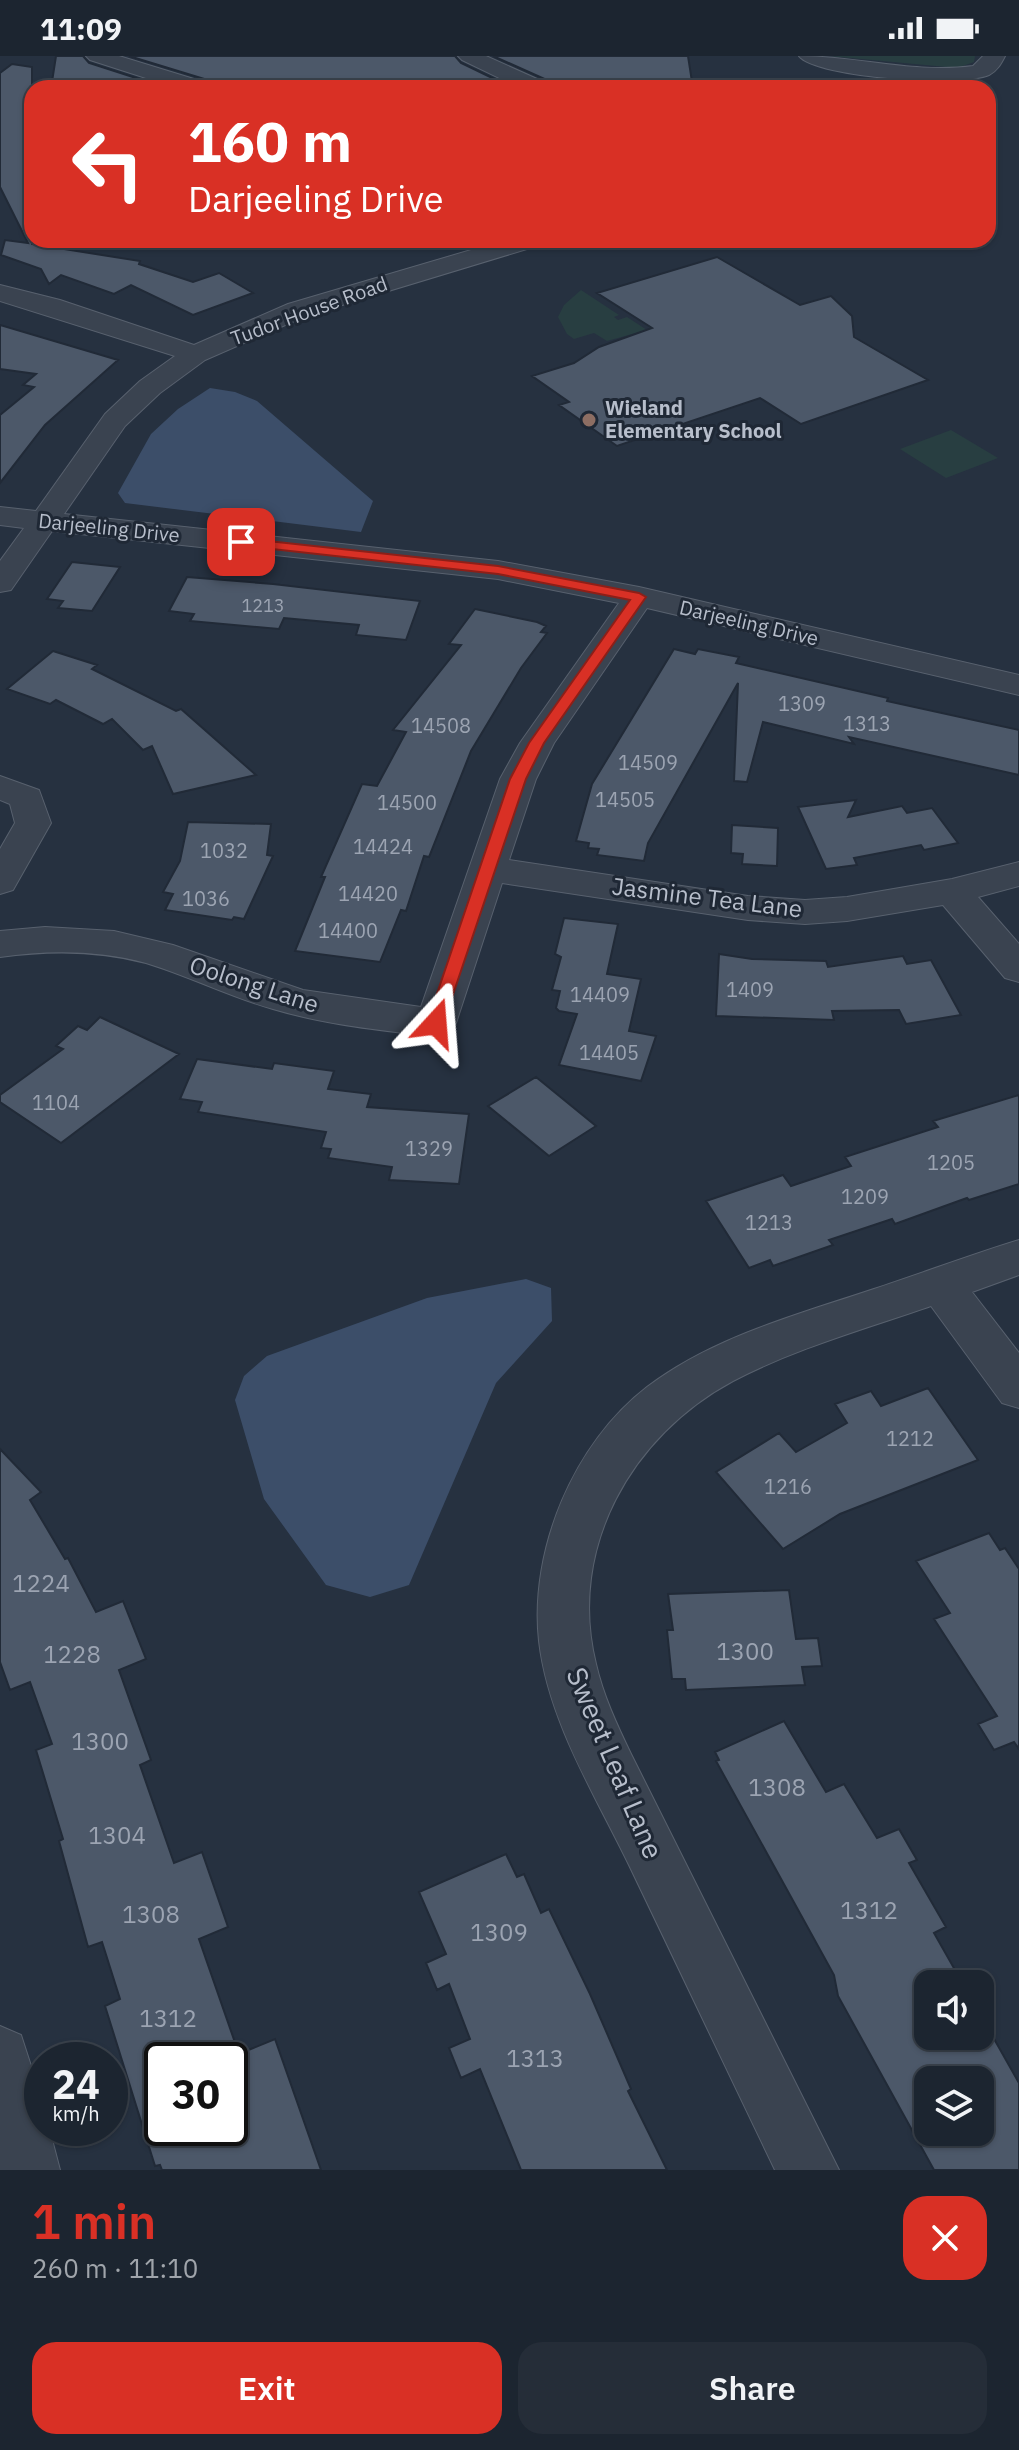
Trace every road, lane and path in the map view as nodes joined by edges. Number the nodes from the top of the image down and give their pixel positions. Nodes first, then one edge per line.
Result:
1 (97, 56) edge
2 (469, 56) edge
3 (810, 56) edge
4 (995, 57) edge
5 (844, 66) junction
6 (939, 74) junction
7 (174, 80) edge
8 (521, 80) edge
9 (877, 80) edge
10 (906, 80) edge
11 (471, 248) edge
12 (0, 293) edge
13 (195, 354) junction
14 (0, 516) edge
15 (43, 521) junction
16 (0, 583) edge
17 (639, 597) junction
18 (1019, 685) edge
19 (0, 787) edge
20 (489, 869) junction
21 (1019, 874) edge
22 (0, 882) edge
23 (952, 891) junction
24 (73, 938) junction
25 (0, 944) edge
26 (1019, 969) edge
27 (1019, 1257) edge
28 (941, 1285) junction
29 (1019, 1389) edge
30 (0, 2056) edge
31 (29, 2170) edge
32 (808, 2170) edge

1 - 7 street
2 - 8 street
3 - 5 street
4 - 6 street
5 - 6 street
5 - 9 street
6 - 10 street
11 - 13 street, Tudor House Road
12 - 13 street
13 - 15 street, Tudor House Road
14 - 15 street, Darjeeling Drive
15 - 16 street, Tudor House Road
15 - 17 street, Darjeeling Drive
17 - 18 street, Darjeeling Drive
17 - 20 street
19 - 22 street
20 - 23 street, Jasmine Tea Lane
20 - 24 street, Oolong Lane
21 - 23 street, Jasmine Tea Lane
22 - 24 street, Oolong Lane
23 - 26 street
24 - 25 street, Oolong Lane
27 - 28 street, Sweet Leaf Lane
28 - 29 street
28 - 32 street, Sweet Leaf Lane
30 - 31 street

